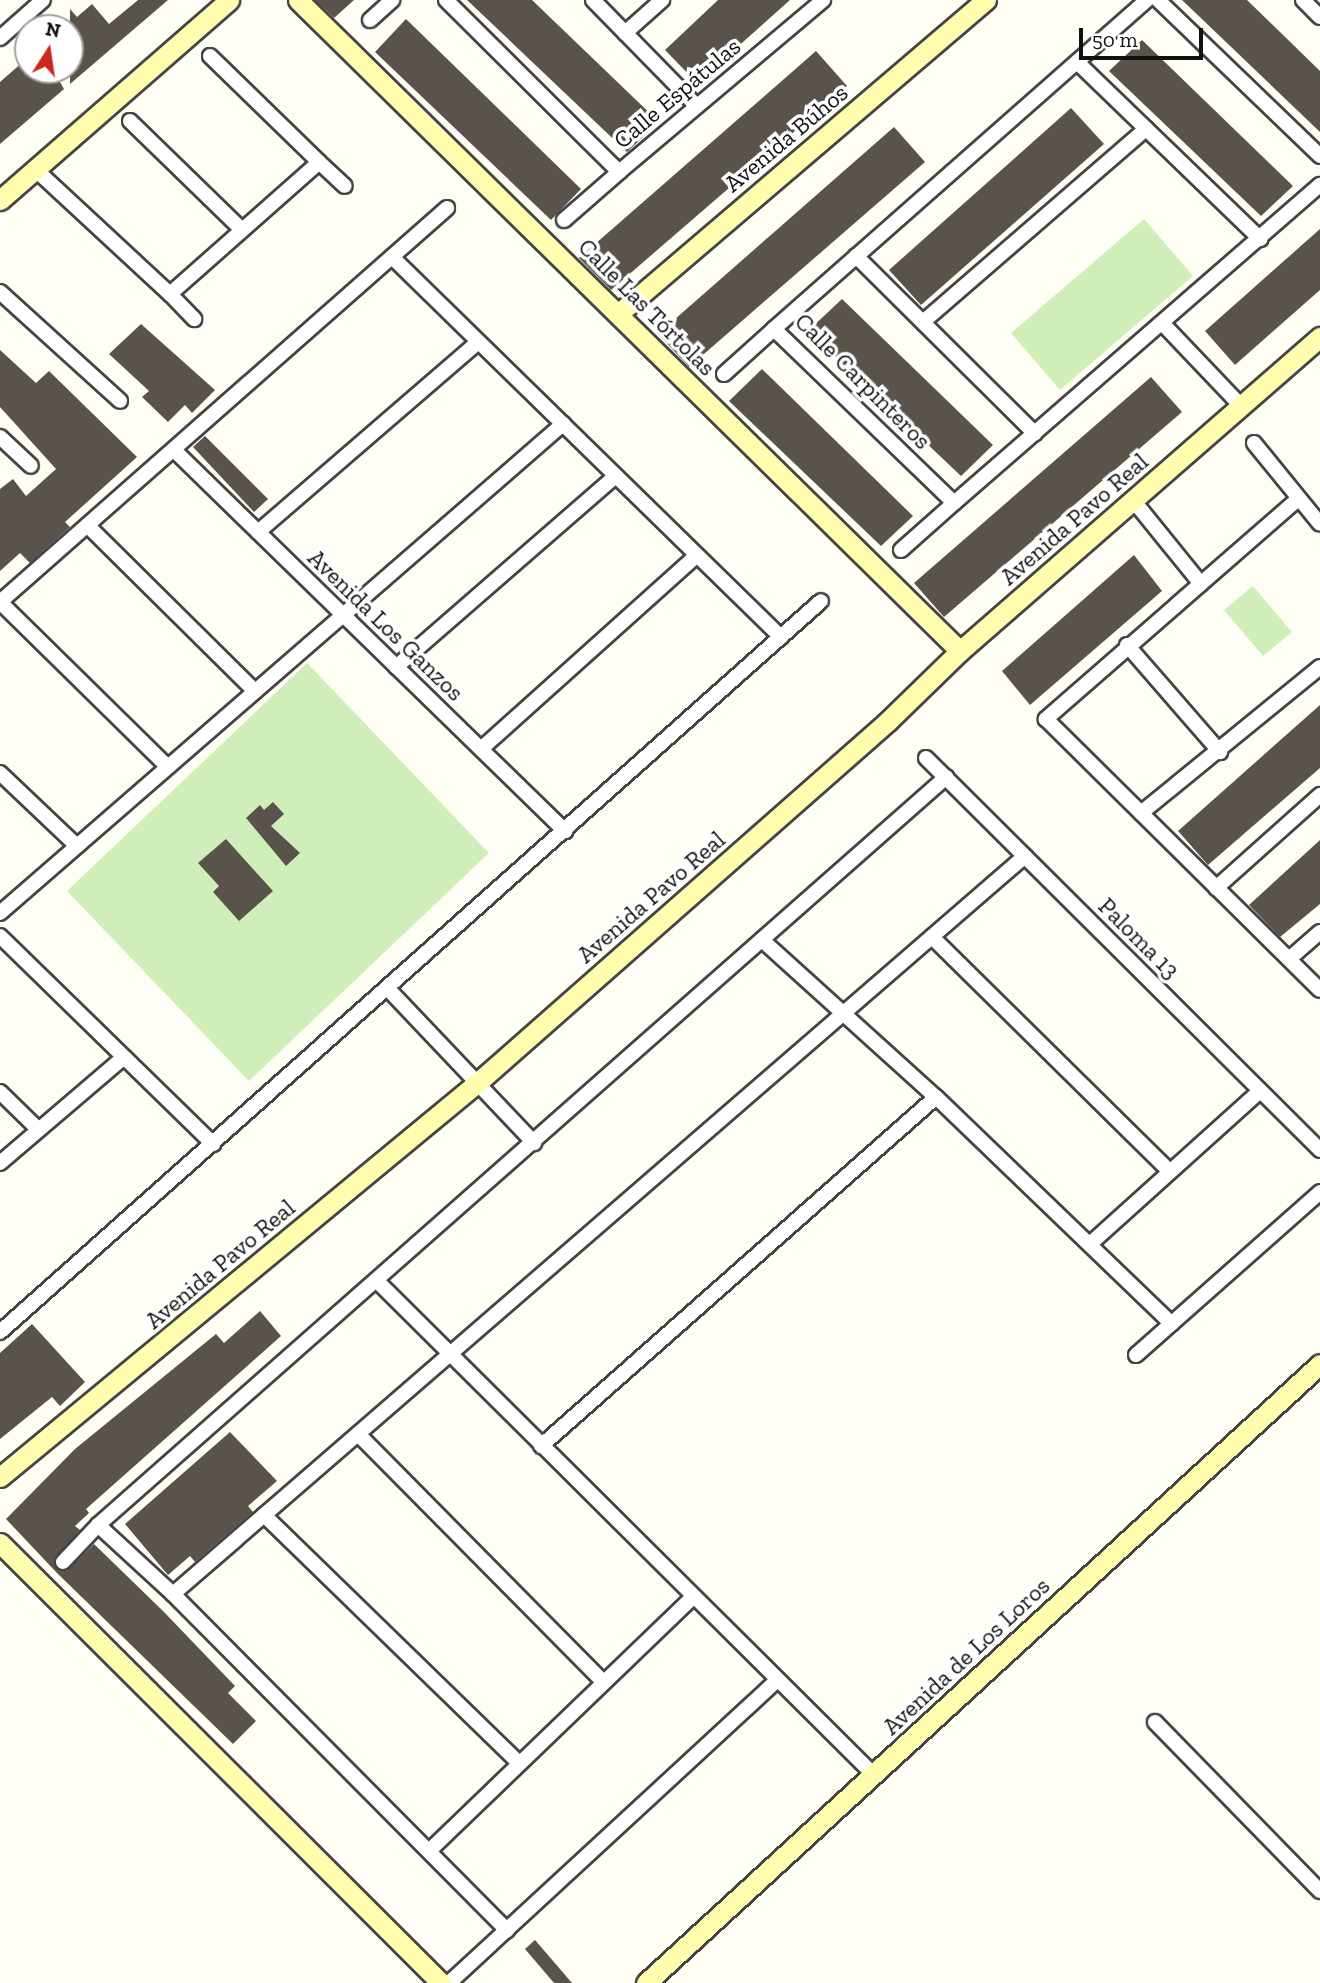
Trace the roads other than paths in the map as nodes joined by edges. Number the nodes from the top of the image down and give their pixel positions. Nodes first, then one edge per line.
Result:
1 (43, 0) edge
2 (229, 0) edge
3 (298, 0) edge
4 (392, 0) edge
5 (446, 0) edge
6 (593, 0) edge
7 (662, 0) edge
8 (823, 0) edge
9 (986, 0) edge
10 (1147, 0) edge
11 (1158, 0) edge
12 (1303, 0) edge
13 (1320, 17) edge
14 (370, 20) dead end
15 (625, 33) junction
16 (0, 38) edge
17 (210, 56) dead end
18 (1077, 62) junction
19 (696, 105) junction
20 (130, 121) dead end
21 (1146, 129) junction
22 (1320, 156) edge
23 (319, 162) junction
24 (35, 169) junction
25 (619, 172) junction
26 (1320, 185) edge
27 (345, 186) dead end
28 (0, 200) edge
29 (447, 208) dead end
30 (564, 220) dead end
31 (241, 229) junction
32 (1259, 239) junction
33 (856, 256) junction
34 (392, 257) junction
35 (0, 292) edge
36 (170, 294) junction
37 (618, 314) junction
38 (194, 319) dead end
39 (923, 322) junction
40 (1163, 324) junction
41 (774, 329) junction
42 (1320, 337) edge
43 (478, 342) junction
44 (724, 374) dead end
45 (120, 401) dead end
46 (1241, 406) junction
47 (563, 424) junction
48 (1035, 434) junction
49 (0, 438) edge
50 (1254, 443) dead end
51 (175, 451) junction
52 (31, 466) dead end
53 (616, 476) junction
54 (1298, 499) junction
55 (1133, 500) junction
56 (954, 503) junction
57 (1320, 524) edge
58 (88, 526) junction
59 (258, 532) junction
60 (901, 550) dead end
61 (697, 555) junction
62 (1201, 584) junction
63 (821, 601) dead end
64 (0, 602) edge
65 (343, 615) junction
66 (781, 637) junction
67 (1127, 645) junction
68 (960, 650) junction
69 (397, 667) junction
70 (1320, 667) edge
71 (255, 691) junction
72 (481, 749) junction
73 (1220, 752) junction
74 (926, 758) dead end
75 (168, 767) junction
76 (0, 773) edge
77 (946, 778) junction
78 (1320, 795) edge
79 (1141, 813) junction
80 (565, 831) junction
81 (78, 846) junction
82 (1025, 856) junction
83 (1216, 888) junction
84 (0, 913) edge
85 (1320, 932) edge
86 (0, 936) edge
87 (932, 937) junction
88 (762, 940) junction
89 (1289, 959) junction
90 (389, 990) junction
91 (1320, 990) edge
92 (844, 1013) junction
93 (124, 1057) junction
94 (477, 1083) junction
95 (1260, 1091) junction
96 (0, 1092) edge
97 (936, 1097) junction
98 (39, 1130) junction
99 (534, 1143) junction
100 (213, 1144) junction
101 (1320, 1150) edge
102 (0, 1163) edge
103 (1170, 1172) junction
104 (1320, 1192) edge
105 (1090, 1244) junction
106 (377, 1282) junction
107 (1172, 1324) junction
108 (0, 1332) edge
109 (1136, 1355) dead end
110 (449, 1357) junction
111 (1320, 1364) edge
112 (358, 1434) junction
113 (541, 1446) junction
114 (0, 1477) edge
115 (264, 1516) junction
116 (97, 1525) junction
117 (0, 1543) edge
118 (63, 1562) dead end
119 (173, 1594) junction
120 (692, 1598) junction
121 (776, 1681) junction
122 (603, 1682) junction
123 (1155, 1722) dead end
124 (518, 1762) junction
125 (873, 1774) junction
126 (429, 1851) junction
127 (1320, 1891) edge
128 (507, 1930) junction
129 (441, 1983) edge
130 (449, 1983) edge
131 (646, 1983) edge

1 - 16 street
2 - 24 street
3 - 37 street, Calle Las Tórtolas
4 - 14 street
5 - 25 street, Calle Espátulas
6 - 15 street
7 - 15 street
8 - 19 street, Calle Espátulas
9 - 37 street, Avenida Búhos
10 - 18 street, Calle Carpinteros
11 - 22 street
12 - 13 street
15 - 19 street
17 - 23 street
18 - 21 street
18 - 33 street, Calle Carpinteros
19 - 25 street, Calle Espátulas
20 - 31 street
21 - 32 street
21 - 39 street
23 - 27 street
23 - 31 street
24 - 28 street
24 - 36 street
25 - 30 street
26 - 32 street
29 - 34 street
31 - 36 street
32 - 40 street
33 - 39 street
33 - 41 street, Calle Carpinteros
34 - 43 street
34 - 51 street
35 - 45 street
36 - 38 street
37 - 68 street, Calle Las Tórtolas
39 - 48 street
40 - 46 street
40 - 48 street
41 - 44 street
41 - 56 street, Calle Carpinteros
42 - 46 street, Avenida Pavo Real
43 - 47 street
43 - 59 street
46 - 55 street, Avenida Pavo Real
47 - 53 street
47 - 65 street
48 - 56 street
49 - 52 street
50 - 54 street
51 - 58 street
51 - 59 street, Avenida Los Ganzos
53 - 61 street
53 - 69 street
54 - 57 street
54 - 62 street
55 - 62 street
55 - 68 street, Avenida Pavo Real
56 - 60 street
58 - 64 street
58 - 71 street
59 - 65 street, Avenida Los Ganzos
61 - 66 street
61 - 72 street
62 - 67 street
63 - 66 street
64 - 75 street
65 - 69 street, Avenida Los Ganzos
65 - 71 street
66 - 80 street
67 - 73 street
67 - 79 street
68 - 94 street, Avenida Pavo Real
69 - 72 street, Avenida Los Ganzos
70 - 73 street
71 - 75 street
72 - 80 street, Avenida Los Ganzos
73 - 79 street
74 - 77 street, Paloma 13
75 - 81 street
76 - 81 street
77 - 82 street, Paloma 13
77 - 88 street
78 - 83 street
79 - 83 street
80 - 90 street
81 - 84 street
82 - 87 street
82 - 95 street, Paloma 13
83 - 89 street
85 - 89 street
86 - 93 street
87 - 92 street
87 - 103 street
88 - 92 street
88 - 99 street
89 - 91 street
90 - 94 street
90 - 100 street
92 - 97 street
92 - 110 street
93 - 98 street
93 - 100 street
94 - 99 street
94 - 114 street, Avenida Pavo Real
95 - 101 street, Paloma 13
95 - 103 street
96 - 98 street
97 - 105 street
97 - 113 street
98 - 102 street
99 - 106 street
100 - 108 street
103 - 105 street
104 - 107 street
105 - 107 street
106 - 110 street
106 - 116 street
107 - 109 street
110 - 112 street
110 - 113 street
111 - 125 street, Avenida de Los Loros
112 - 115 street
112 - 122 street
113 - 120 street
115 - 119 street
115 - 124 street
116 - 118 street
116 - 119 street
117 - 129 street
119 - 126 street
120 - 121 street
120 - 122 street
121 - 125 street
121 - 128 street
122 - 124 street
123 - 127 street
124 - 126 street
125 - 131 street, Avenida de Los Loros
126 - 128 street
128 - 130 street

